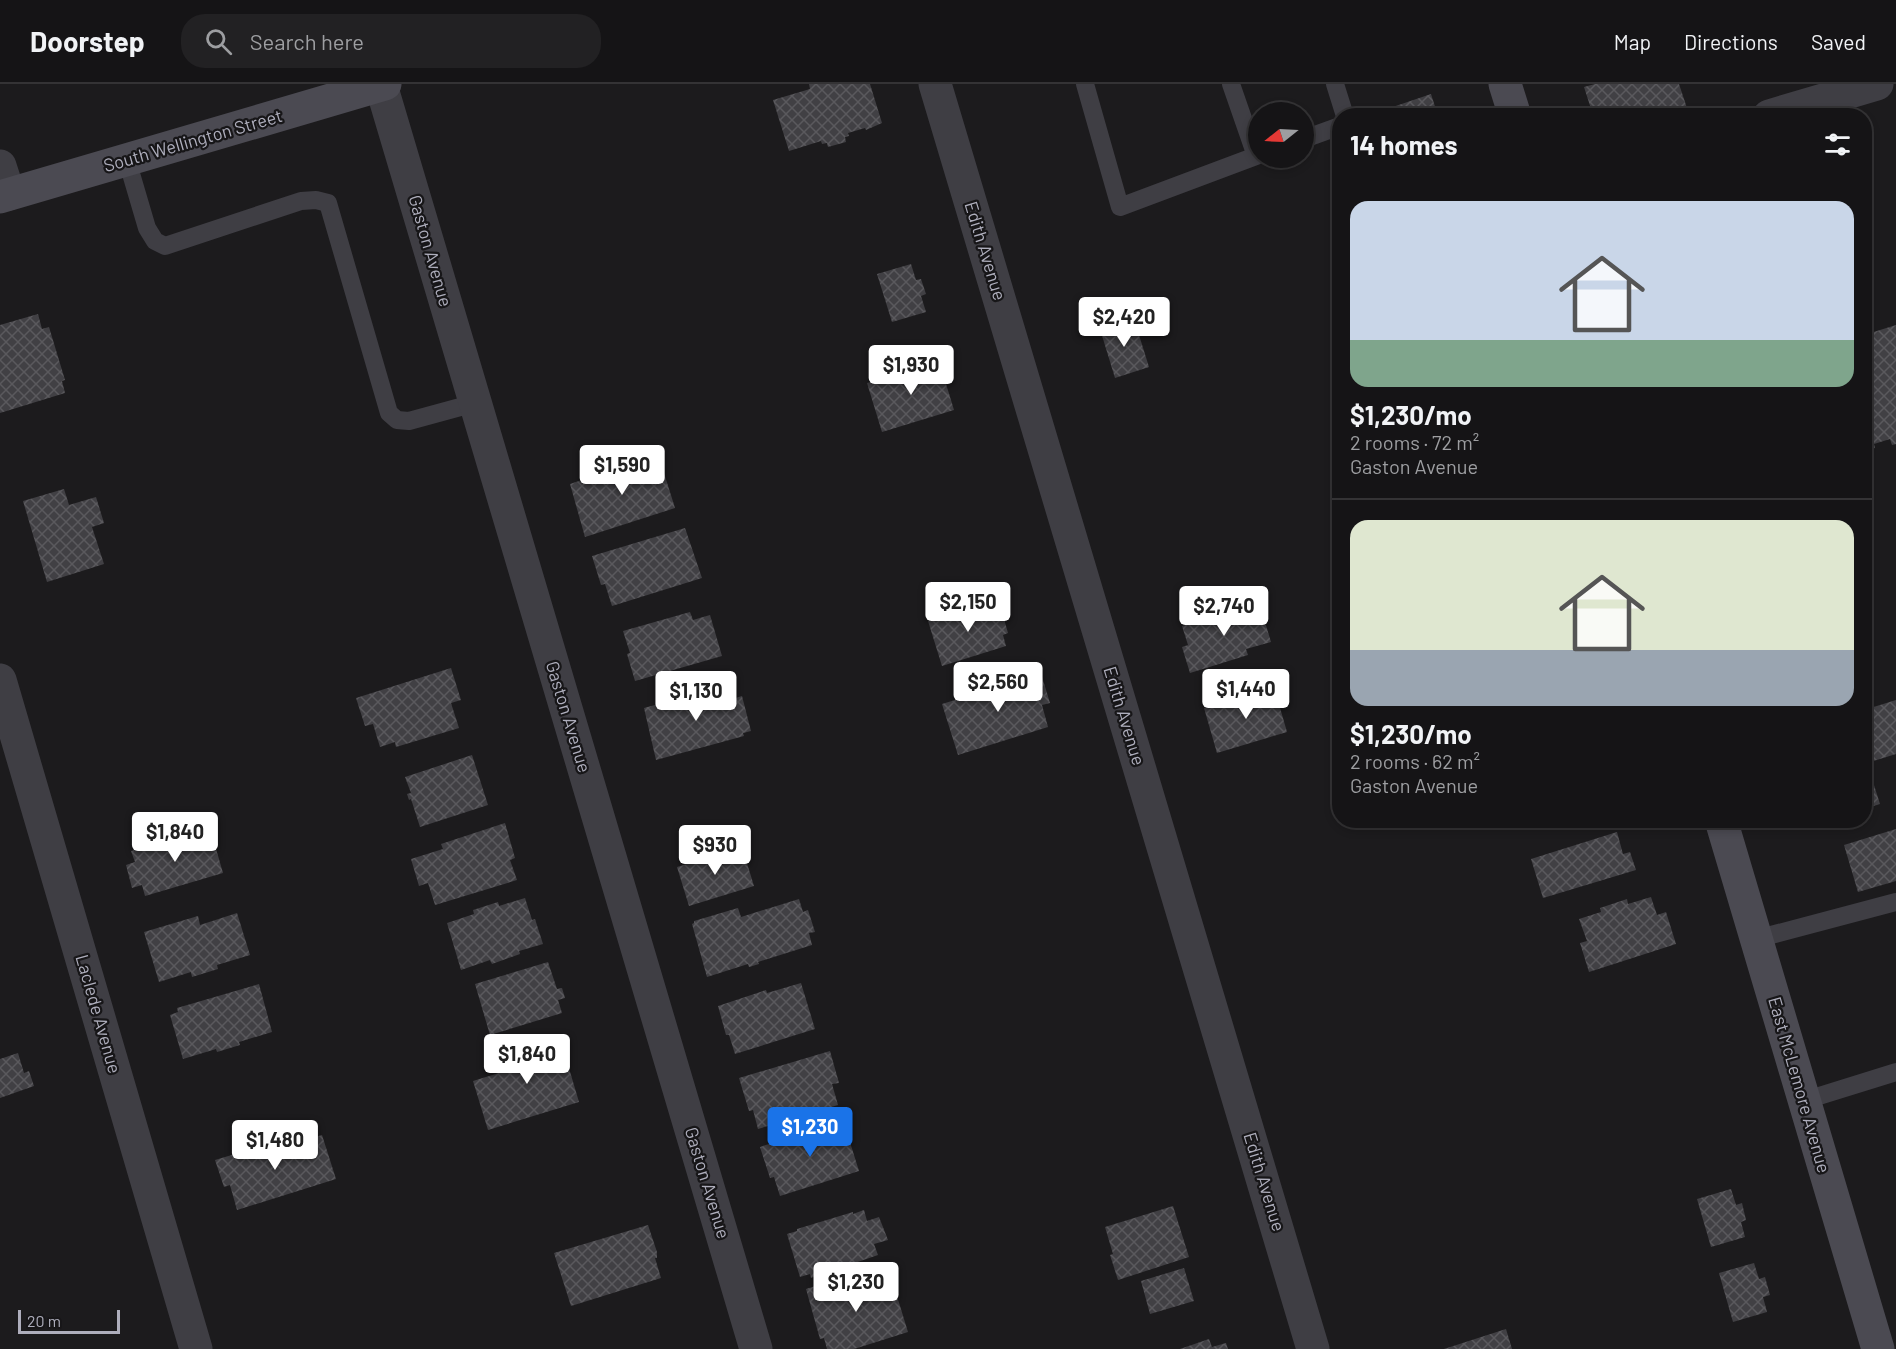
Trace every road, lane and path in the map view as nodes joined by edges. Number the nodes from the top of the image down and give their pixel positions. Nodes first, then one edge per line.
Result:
1 (383, 84) edge
2 (935, 84) edge
3 (1085, 84) edge
4 (1231, 84) edge
5 (1335, 84) edge
6 (1505, 84) edge
7 (1877, 84) edge
8 (1342, 108) edge
9 (1512, 108) edge
10 (1796, 108) edge
11 (1332, 129) edge
12 (1248, 131) edge
13 (1314, 135) edge
14 (1248, 159) edge
15 (127, 160) junction
16 (3, 186) edge
17 (475, 403) junction
18 (0, 680) edge
19 (1723, 828) edge
20 (1896, 902) edge
21 (1756, 939) junction
22 (1896, 1072) edge
23 (1803, 1101) junction
24 (196, 1349) edge
25 (756, 1349) edge
26 (1313, 1349) edge
27 (1878, 1349) edge

1 - 15 main road, South Wellington Street
1 - 17 street, Gaston Avenue
2 - 26 street, Edith Avenue
3 - 14 lane
4 - 12 lane
5 - 8 lane
6 - 9 main road
7 - 10 street
11 - 13 lane
15 - 16 main road, South Wellington Street
15 - 17 lane
17 - 25 street, Gaston Avenue
18 - 24 street, Laclede Avenue
19 - 21 main road, East McLemore Avenue
20 - 21 lane
21 - 23 main road, East McLemore Avenue
22 - 23 lane
23 - 27 main road, East McLemore Avenue

